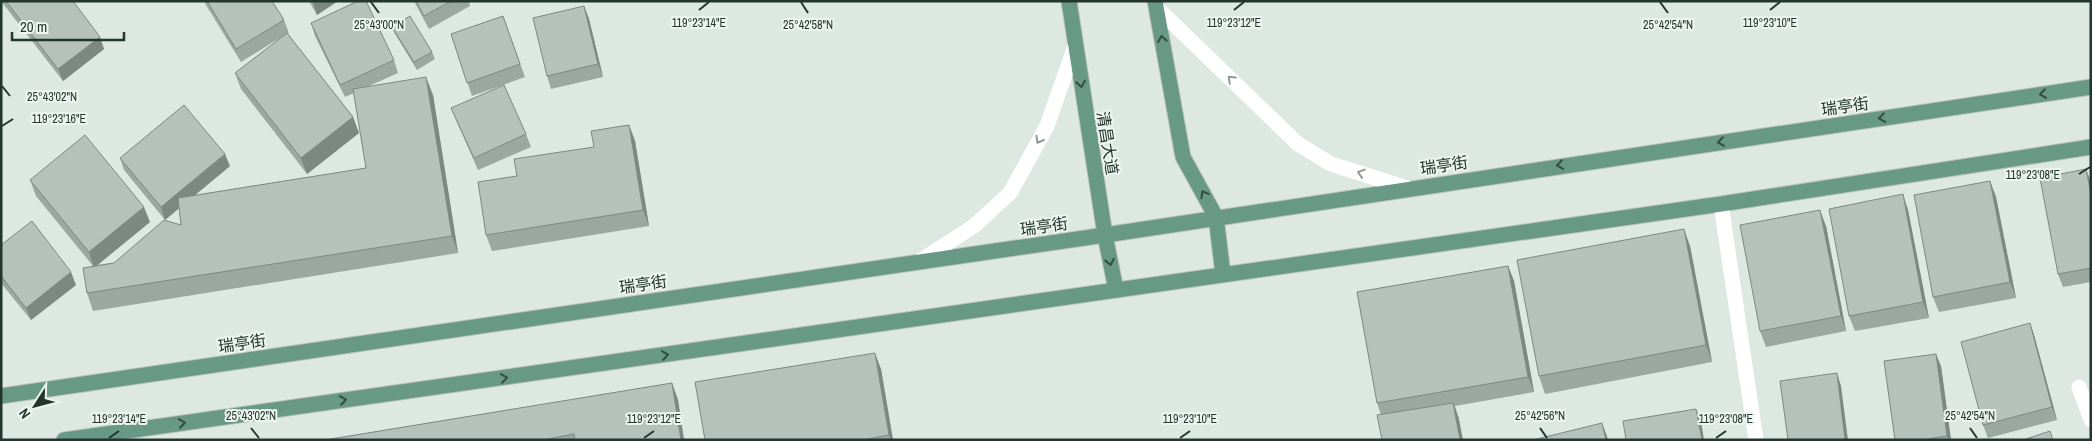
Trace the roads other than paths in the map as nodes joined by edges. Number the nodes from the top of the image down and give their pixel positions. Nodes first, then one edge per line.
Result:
1 (1068, 1) edge
2 (1156, 4) edge
3 (1075, 46) junction
4 (2091, 87) edge
5 (2091, 148) edge
6 (1407, 188) junction
7 (1721, 204) junction
8 (1216, 217) junction
9 (1105, 234) junction
10 (920, 261) junction
11 (1223, 274) junction
12 (1116, 290) junction
13 (2079, 387) dead end
14 (1, 396) edge
15 (2091, 420) edge
16 (64, 440) edge
17 (1756, 440) edge

1 - 3 main road, 清昌大道
6 -> 2 street
8 -> 2 main road
3 -> 9 main road, 清昌大道
3 -> 10 street
4 -> 6 main road, 瑞亭街
5 - 7 main road
6 - 8 main road, 瑞亭街
7 - 11 main road
7 - 17 street
8 - 9 main road, 瑞亭街
8 - 11 main road
9 - 10 main road, 瑞亭街
9 -> 12 main road, 清昌大道
10 - 14 main road, 瑞亭街
11 - 12 main road
16 -> 12 main road
13 - 15 street

